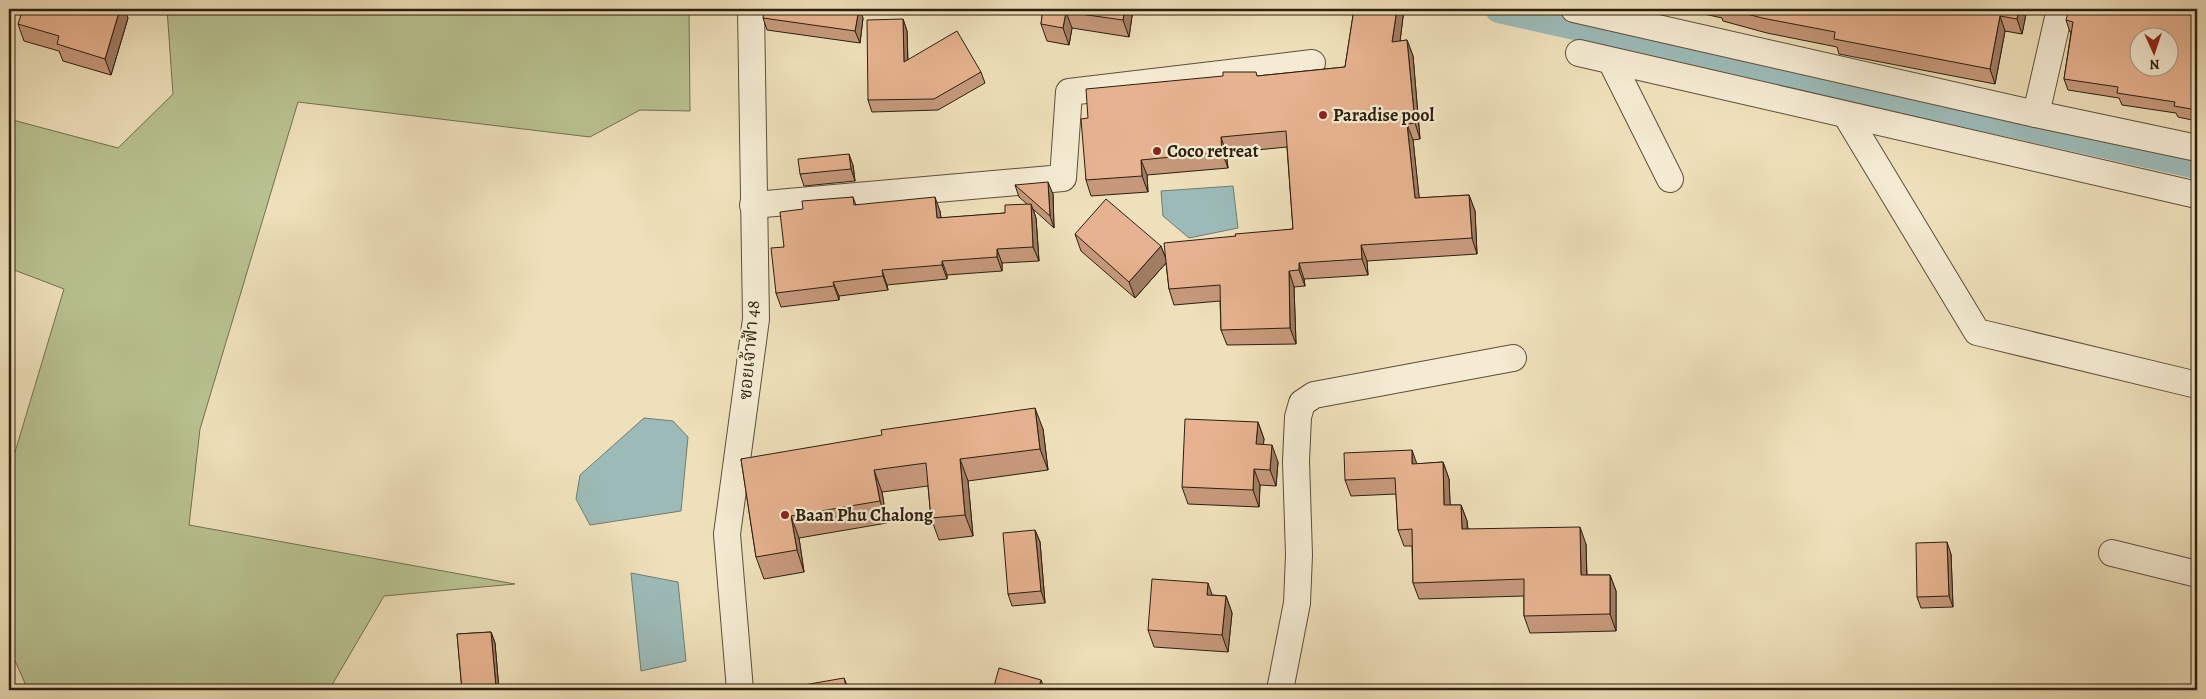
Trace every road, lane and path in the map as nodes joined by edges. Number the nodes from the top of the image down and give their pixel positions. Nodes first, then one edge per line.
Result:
1 (752, 9) edge
2 (1574, 9) edge
3 (2060, 9) edge
4 (1579, 54) dead end
5 (1611, 61) junction
6 (1312, 63) dead end
7 (2036, 114) junction
8 (1846, 115) junction
9 (2197, 148) edge
10 (1670, 179) dead end
11 (2197, 195) edge
12 (753, 205) junction
13 (1513, 358) dead end
14 (2197, 385) edge
15 (2112, 553) dead end
16 (2197, 574) edge
17 (740, 690) edge
18 (1280, 690) edge

1 - 12 street, ซอยเจ้าฟ้า 48
2 - 7 street
3 - 7 street
4 - 5 street
5 - 8 street
5 - 10 street
6 - 12 street
7 - 9 street
8 - 11 street
8 - 14 street
12 - 17 street, ซอยเจ้าฟ้า 48
13 - 18 street
15 - 16 street

